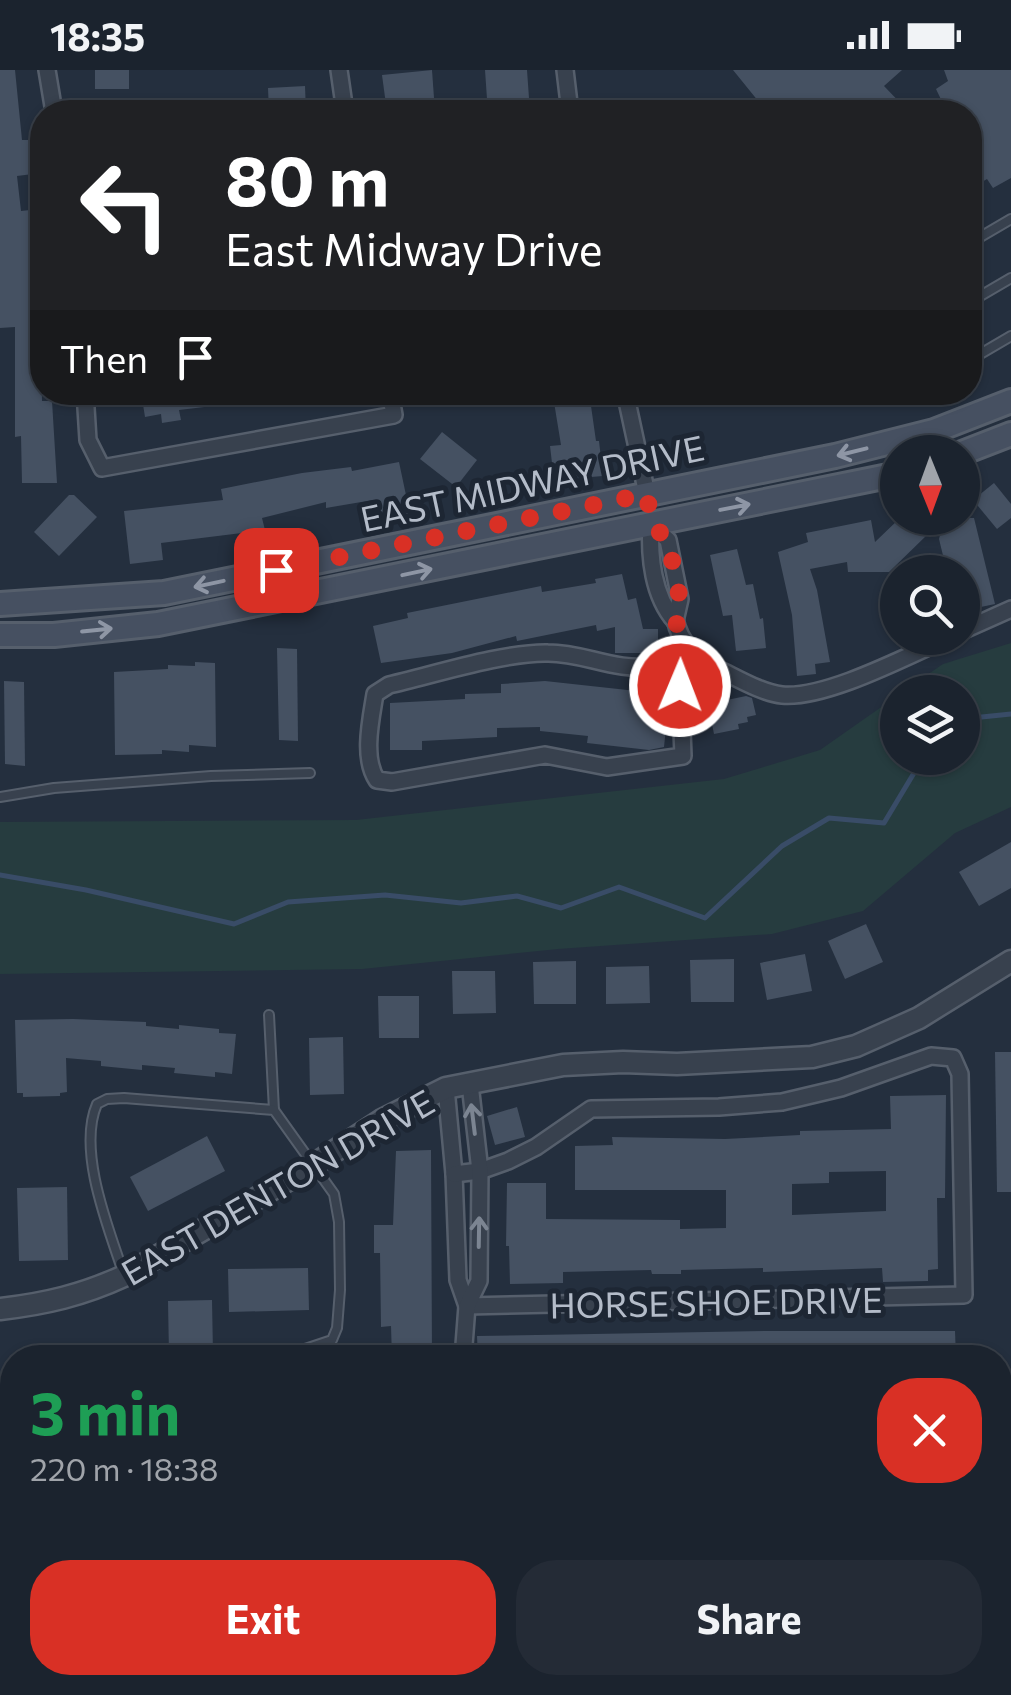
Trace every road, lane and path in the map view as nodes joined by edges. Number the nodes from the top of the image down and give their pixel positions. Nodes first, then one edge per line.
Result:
1 (47, 70) edge
2 (340, 70) edge
3 (565, 70) edge
4 (52, 100) edge
5 (344, 100) edge
6 (569, 100) edge
7 (1011, 220) edge
8 (982, 237) edge
9 (1011, 278) edge
10 (982, 295) edge
11 (1011, 336) edge
12 (982, 353) edge
13 (1011, 400) edge
14 (86, 405) edge
15 (392, 405) edge
16 (628, 405) edge
17 (1011, 434) edge
18 (980, 446) edge
19 (880, 478) edge
20 (647, 494) junction
21 (651, 524) junction
22 (0, 604) edge
23 (1011, 609) edge
24 (980, 623) edge
25 (0, 636) edge
26 (681, 647) junction
27 (911, 655) edge
28 (310, 773) dead end
29 (0, 797) edge
30 (1011, 961) edge
31 (269, 1015) dead end
32 (470, 1084) junction
33 (446, 1088) junction
34 (274, 1110) junction
35 (312, 1166) junction
36 (480, 1171) junction
37 (454, 1174) junction
38 (124, 1276) junction
39 (467, 1306) junction
40 (0, 1308) edge
41 (317, 1345) edge
42 (464, 1345) edge

1 - 4 street
2 - 5 street
3 - 6 street
7 - 8 lane
9 - 10 lane
11 - 12 lane
13 -> 20 main road, EAST MIDWAY DRIVE
14 - 15 street
16 - 20 street
17 - 18 main road
21 -> 19 main road, EAST MIDWAY DRIVE
20 - 21 main road
20 -> 22 main road, EAST MIDWAY DRIVE
25 -> 21 main road, EAST MIDWAY DRIVE
21 - 26 street
23 - 24 street
26 - 26 street
26 - 27 street
28 - 29 lane
30 - 32 street, EAST DENTON DRIVE
31 - 34 lane
32 - 33 street, EAST DENTON DRIVE
36 -> 32 street
33 - 35 street, EAST DENTON DRIVE
33 - 37 street
34 - 35 lane
34 - 38 lane
35 - 38 street, EAST DENTON DRIVE
35 - 41 lane
36 - 37 street
39 -> 36 street
36 - 39 street, HORSE SHOE DRIVE
37 - 39 street
38 - 40 street, EAST DENTON DRIVE
39 - 42 street

